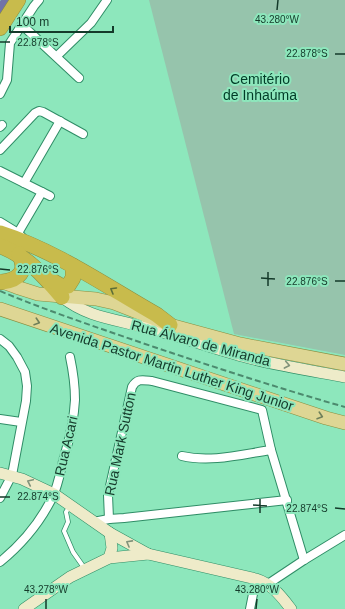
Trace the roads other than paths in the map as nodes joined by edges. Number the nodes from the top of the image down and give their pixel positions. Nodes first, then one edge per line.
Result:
1 (18, 0) edge
2 (39, 0) edge
3 (106, 0) edge
4 (22, 25) junction
5 (0, 28) edge
6 (58, 56) junction
7 (79, 78) dead end
8 (0, 94) edge
9 (60, 121) junction
10 (83, 134) dead end
11 (0, 150) edge
12 (0, 171) edge
13 (24, 183) junction
14 (42, 192) junction
15 (50, 196) dead end
16 (0, 222) edge
17 (0, 233) edge
18 (22, 243) junction
19 (0, 246) edge
20 (73, 266) junction
21 (44, 277) junction
22 (1, 281) edge
23 (62, 297) junction
24 (0, 309) edge
25 (170, 325) junction
26 (0, 340) edge
27 (70, 357) dead end
28 (345, 364) edge
29 (345, 377) edge
30 (0, 419) edge
31 (22, 422) junction
32 (345, 423) edge
33 (271, 450) junction
34 (182, 456) dead end
35 (0, 473) edge
36 (12, 475) junction
37 (54, 494) junction
38 (0, 498) edge
39 (287, 500) junction
40 (70, 506) junction
41 (109, 519) junction
42 (117, 519) junction
43 (93, 522) junction
44 (110, 533) junction
45 (345, 535) edge
46 (148, 554) junction
47 (109, 558) junction
48 (304, 560) junction
49 (0, 562) edge
50 (85, 570) junction
51 (256, 579) junction
52 (268, 584) junction
53 (24, 609) edge
54 (250, 609) edge
55 (291, 609) edge

1 - 5 highway
2 - 4 street
3 - 6 street
4 - 6 street
4 - 8 street
6 - 7 street
9 - 10 street
9 - 11 street
9 - 13 street
12 - 13 street
13 - 14 street
14 - 15 street
14 - 18 street
16 - 18 street
17 - 18 highway
18 - 19 highway
18 - 20 highway
18 - 21 highway
18 - 22 highway
20 - 21 highway
25 -> 20 highway
21 - 23 highway
22 - 23 main road
23 - 25 main road
23 -> 29 main road, Rua Álvaro de Miranda
24 -> 32 main road, Avenida Pastor Martin Luther King Junior
25 - 28 main road
26 - 31 street
27 - 37 street, Rua Acari
30 - 31 street
31 - 36 street
33 - 34 street
33 - 39 street
33 - 41 street, Rua Mark Sutton
35 - 36 main road
37 -> 36 main road
36 - 38 street
37 - 40 main road
37 - 49 street, Rua Acari
39 - 42 street
39 - 48 street
40 - 43 main road
40 - 50 lane
41 - 42 street
41 - 43 street
42 - 44 street
43 - 44 main road
46 -> 44 main road
44 - 47 main road
45 - 48 street
46 - 47 main road
46 - 51 main road
47 - 50 main road
48 - 52 street
50 - 53 main road
51 - 52 main road
51 - 54 street
52 - 55 main road

